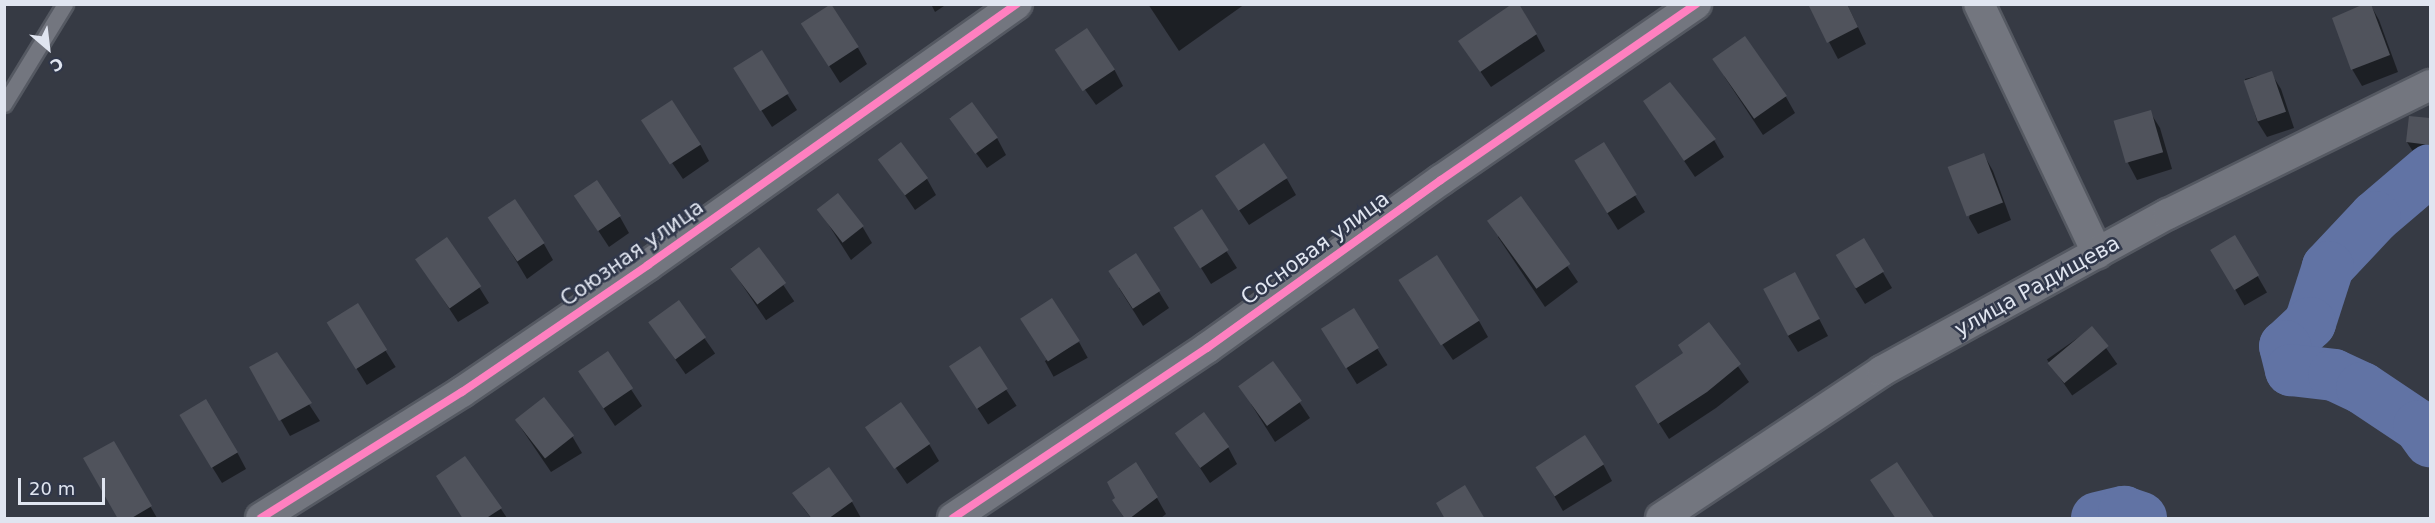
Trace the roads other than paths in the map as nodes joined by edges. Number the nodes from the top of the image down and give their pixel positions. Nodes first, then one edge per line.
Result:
1 (65, 4) edge
2 (1017, 4) edge
3 (1696, 4) edge
4 (1979, 4) edge
5 (2430, 85) edge
6 (4, 104) edge
7 (2097, 253) junction
8 (261, 519) edge
9 (953, 519) edge
10 (1661, 519) edge

1 - 6 lane
2 - 8 street, Союзная улица
3 - 9 street, Сосновая улица
4 - 7 street
5 - 7 street, улица Радищева
7 - 10 street, улица Радищева

